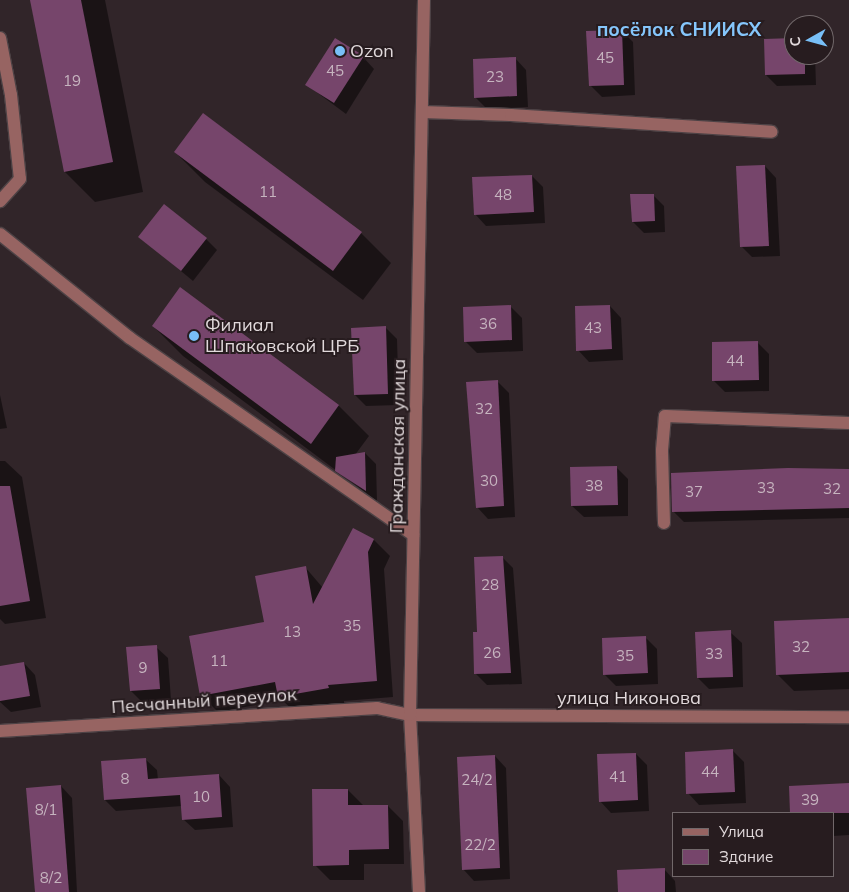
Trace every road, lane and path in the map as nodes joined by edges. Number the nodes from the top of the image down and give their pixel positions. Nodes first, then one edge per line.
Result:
1 (424, 0) edge
2 (0, 38) edge
3 (422, 112) junction
4 (771, 132) dead end
5 (0, 201) edge
6 (0, 234) edge
7 (849, 423) edge
8 (664, 523) dead end
9 (413, 535) junction
10 (410, 714) junction
11 (849, 717) edge
12 (0, 731) edge
13 (419, 892) edge

1 - 3 street, Гражданская улица
2 - 5 street
3 - 4 street
3 - 9 street, Гражданская улица
6 - 9 street
7 - 8 street
9 - 10 street, Гражданская улица
10 - 11 street, улица Никонова
10 - 12 street, Песчанный переулок
10 - 13 street, Гражданская улица

